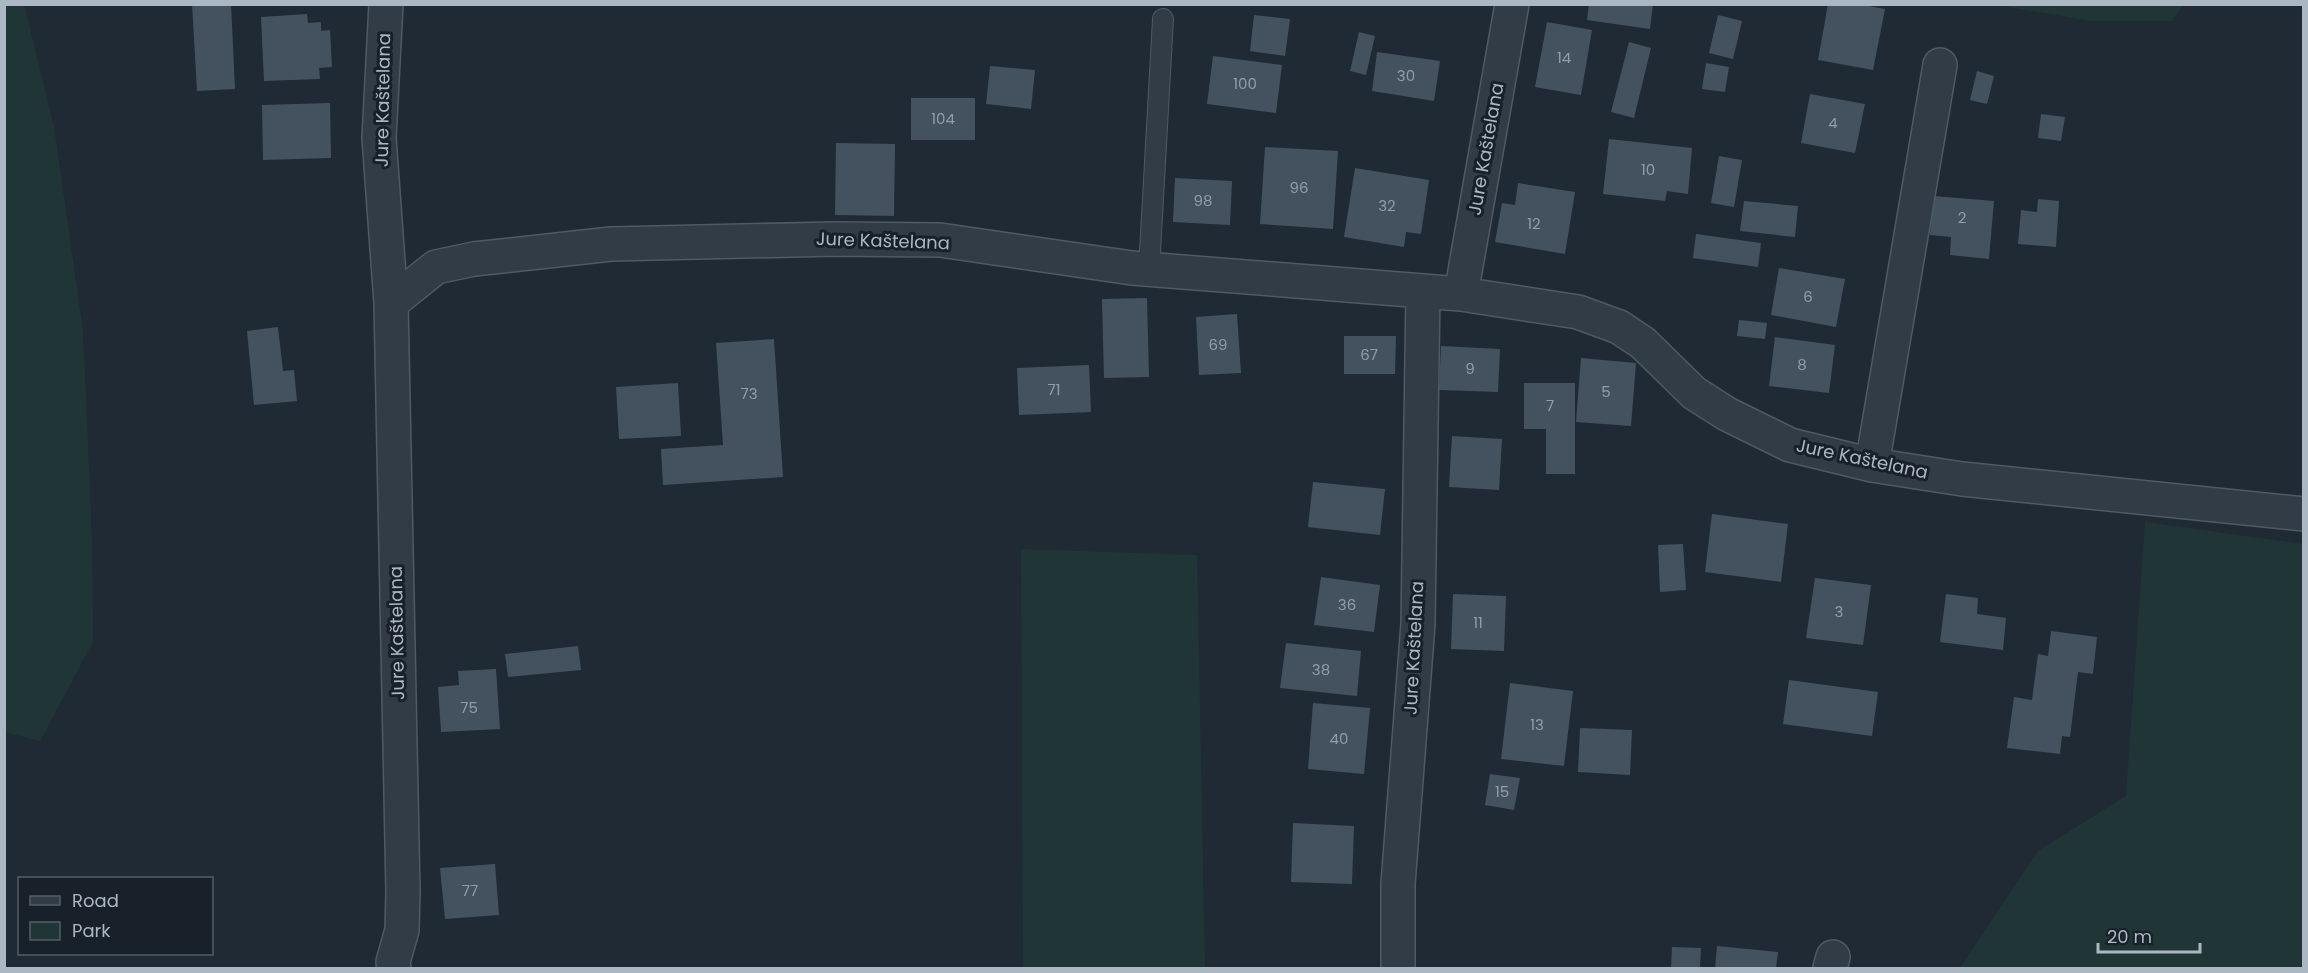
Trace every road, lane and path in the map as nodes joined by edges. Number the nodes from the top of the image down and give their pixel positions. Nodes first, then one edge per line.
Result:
1 (386, 4) edge
2 (1512, 4) edge
3 (1163, 19) dead end
4 (1940, 65) dead end
5 (386, 237) junction
6 (436, 267) junction
7 (1149, 270) junction
8 (1423, 291) junction
9 (1461, 294) junction
10 (391, 303) junction
11 (1872, 465) junction
12 (2304, 514) edge
13 (391, 966) edge
14 (1398, 969) edge

1 - 5 street, Jure Kaštelana
2 - 9 street, Jure Kaštelana
3 - 7 lane
4 - 11 street
5 - 6 street
5 - 10 street, Jure Kaštelana
6 - 7 street, Jure Kaštelana
6 - 10 street, Jure Kaštelana
7 - 8 street, Jure Kaštelana
8 - 9 street, Jure Kaštelana
8 - 14 street, Jure Kaštelana
9 - 11 street, Jure Kaštelana
10 - 13 street, Jure Kaštelana
11 - 12 street, Jure Kaštelana

